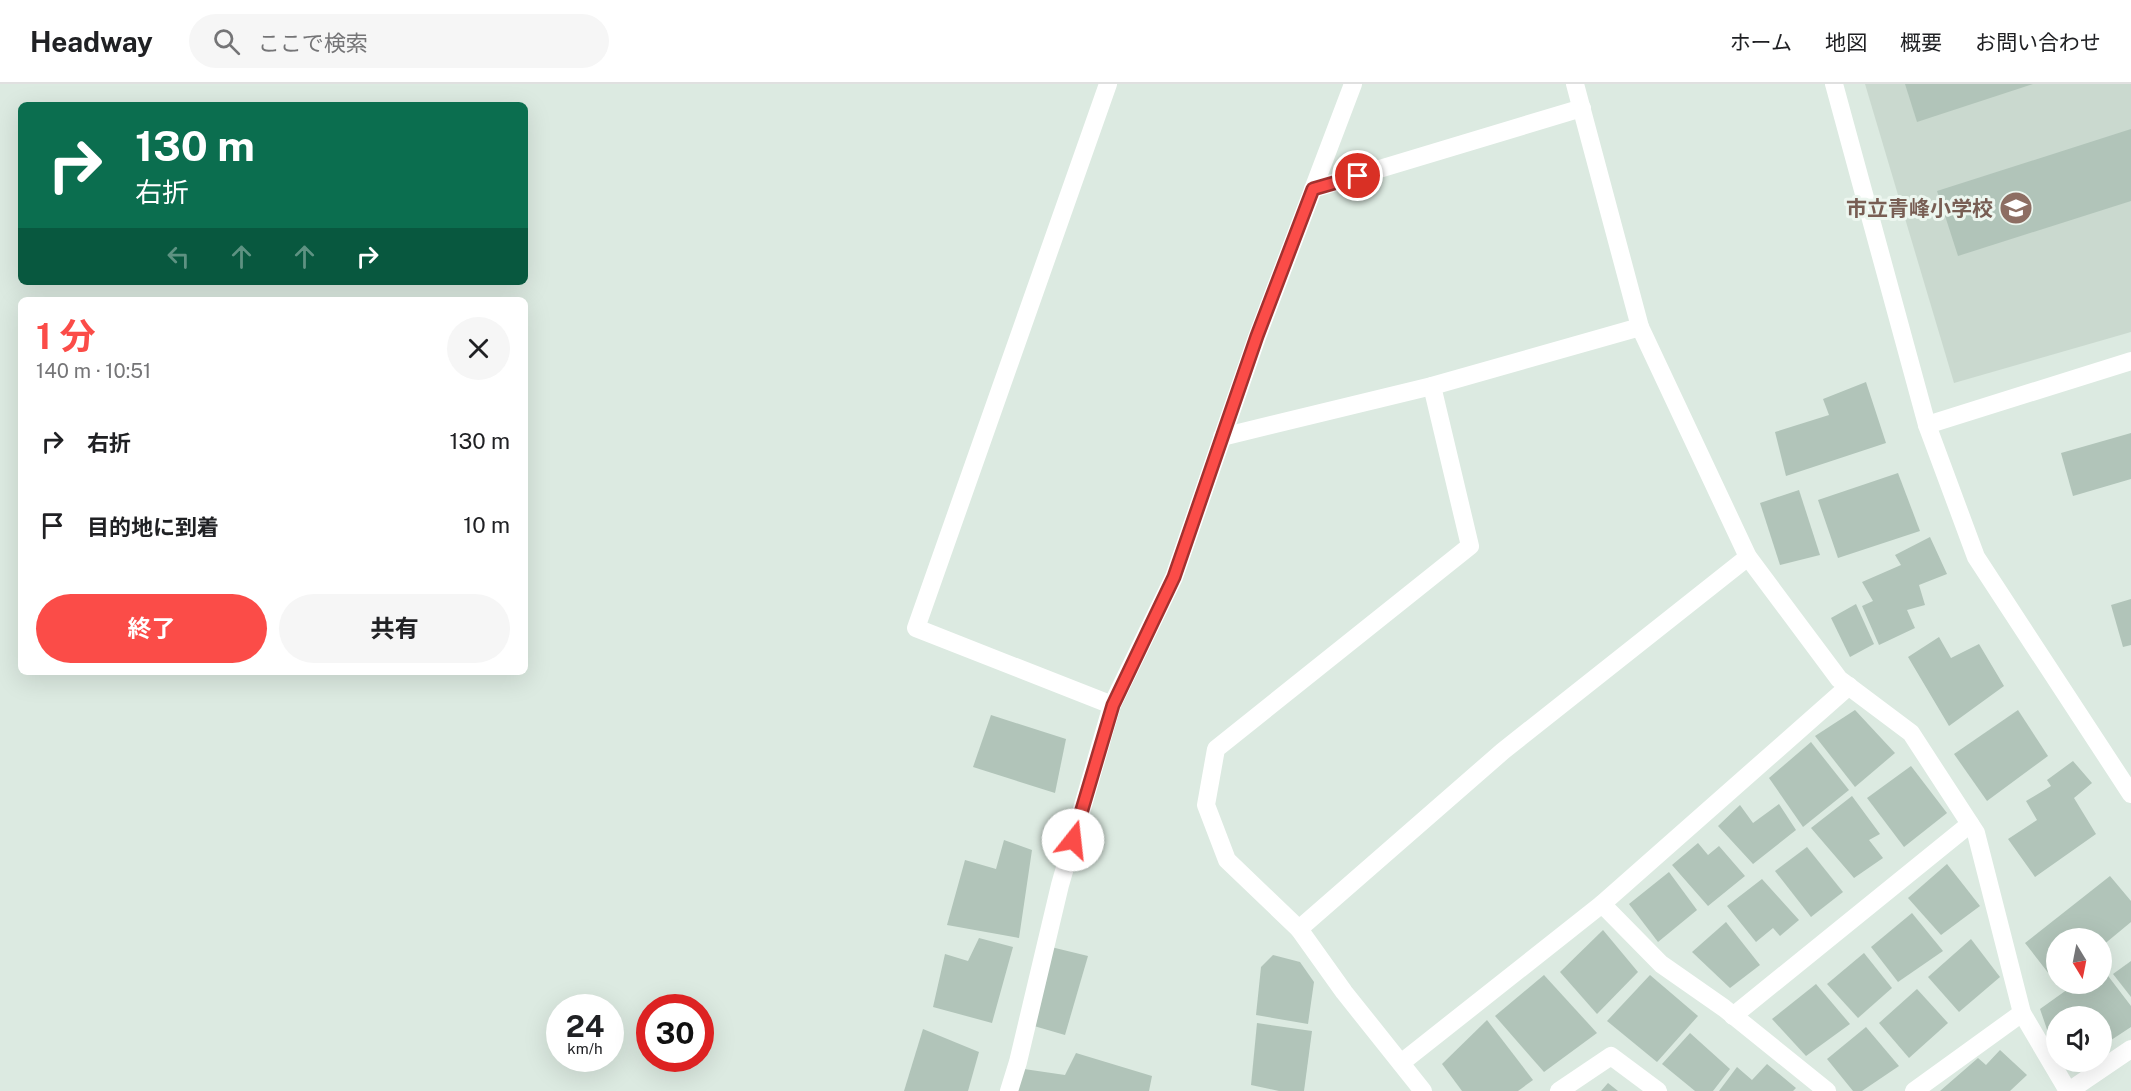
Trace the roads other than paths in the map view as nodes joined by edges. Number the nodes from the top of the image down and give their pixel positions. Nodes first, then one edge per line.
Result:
1 (1108, 84) edge
2 (1353, 84) edge
3 (1575, 84) edge
4 (1834, 84) edge
5 (1582, 108) junction
6 (1313, 189) junction
7 (1640, 327) junction
8 (2131, 361) edge
9 (1432, 386) junction
10 (1927, 425) junction
11 (1222, 436) junction
12 (1748, 557) junction
13 (1849, 686) junction
14 (1113, 705) junction
15 (2131, 794) edge
16 (1970, 824) junction
17 (1602, 904) junction
18 (1299, 929) junction
19 (2022, 1012) junction
20 (1733, 1016) junction
21 (2131, 1049) edge
22 (1401, 1063) junction
23 (1009, 1091) edge
24 (1423, 1091) edge
25 (1559, 1091) edge
26 (1658, 1091) edge
27 (1827, 1091) edge
28 (1914, 1091) edge
29 (2068, 1091) edge

1 - 14 street
2 - 6 street
3 - 5 street
4 - 10 street
5 - 6 street
5 - 7 street
6 - 11 street
7 - 9 street
7 - 12 street
8 - 10 street
9 - 11 street
9 - 18 street
10 - 15 street
11 - 14 street
12 - 13 street
12 - 18 street
13 - 16 street
13 - 17 street
14 - 23 street
16 - 19 street
16 - 20 street
17 - 20 street
17 - 22 street
18 - 22 street
19 - 28 street
19 - 29 street
20 - 27 street
21 - 29 street
22 - 24 street
25 - 26 street

